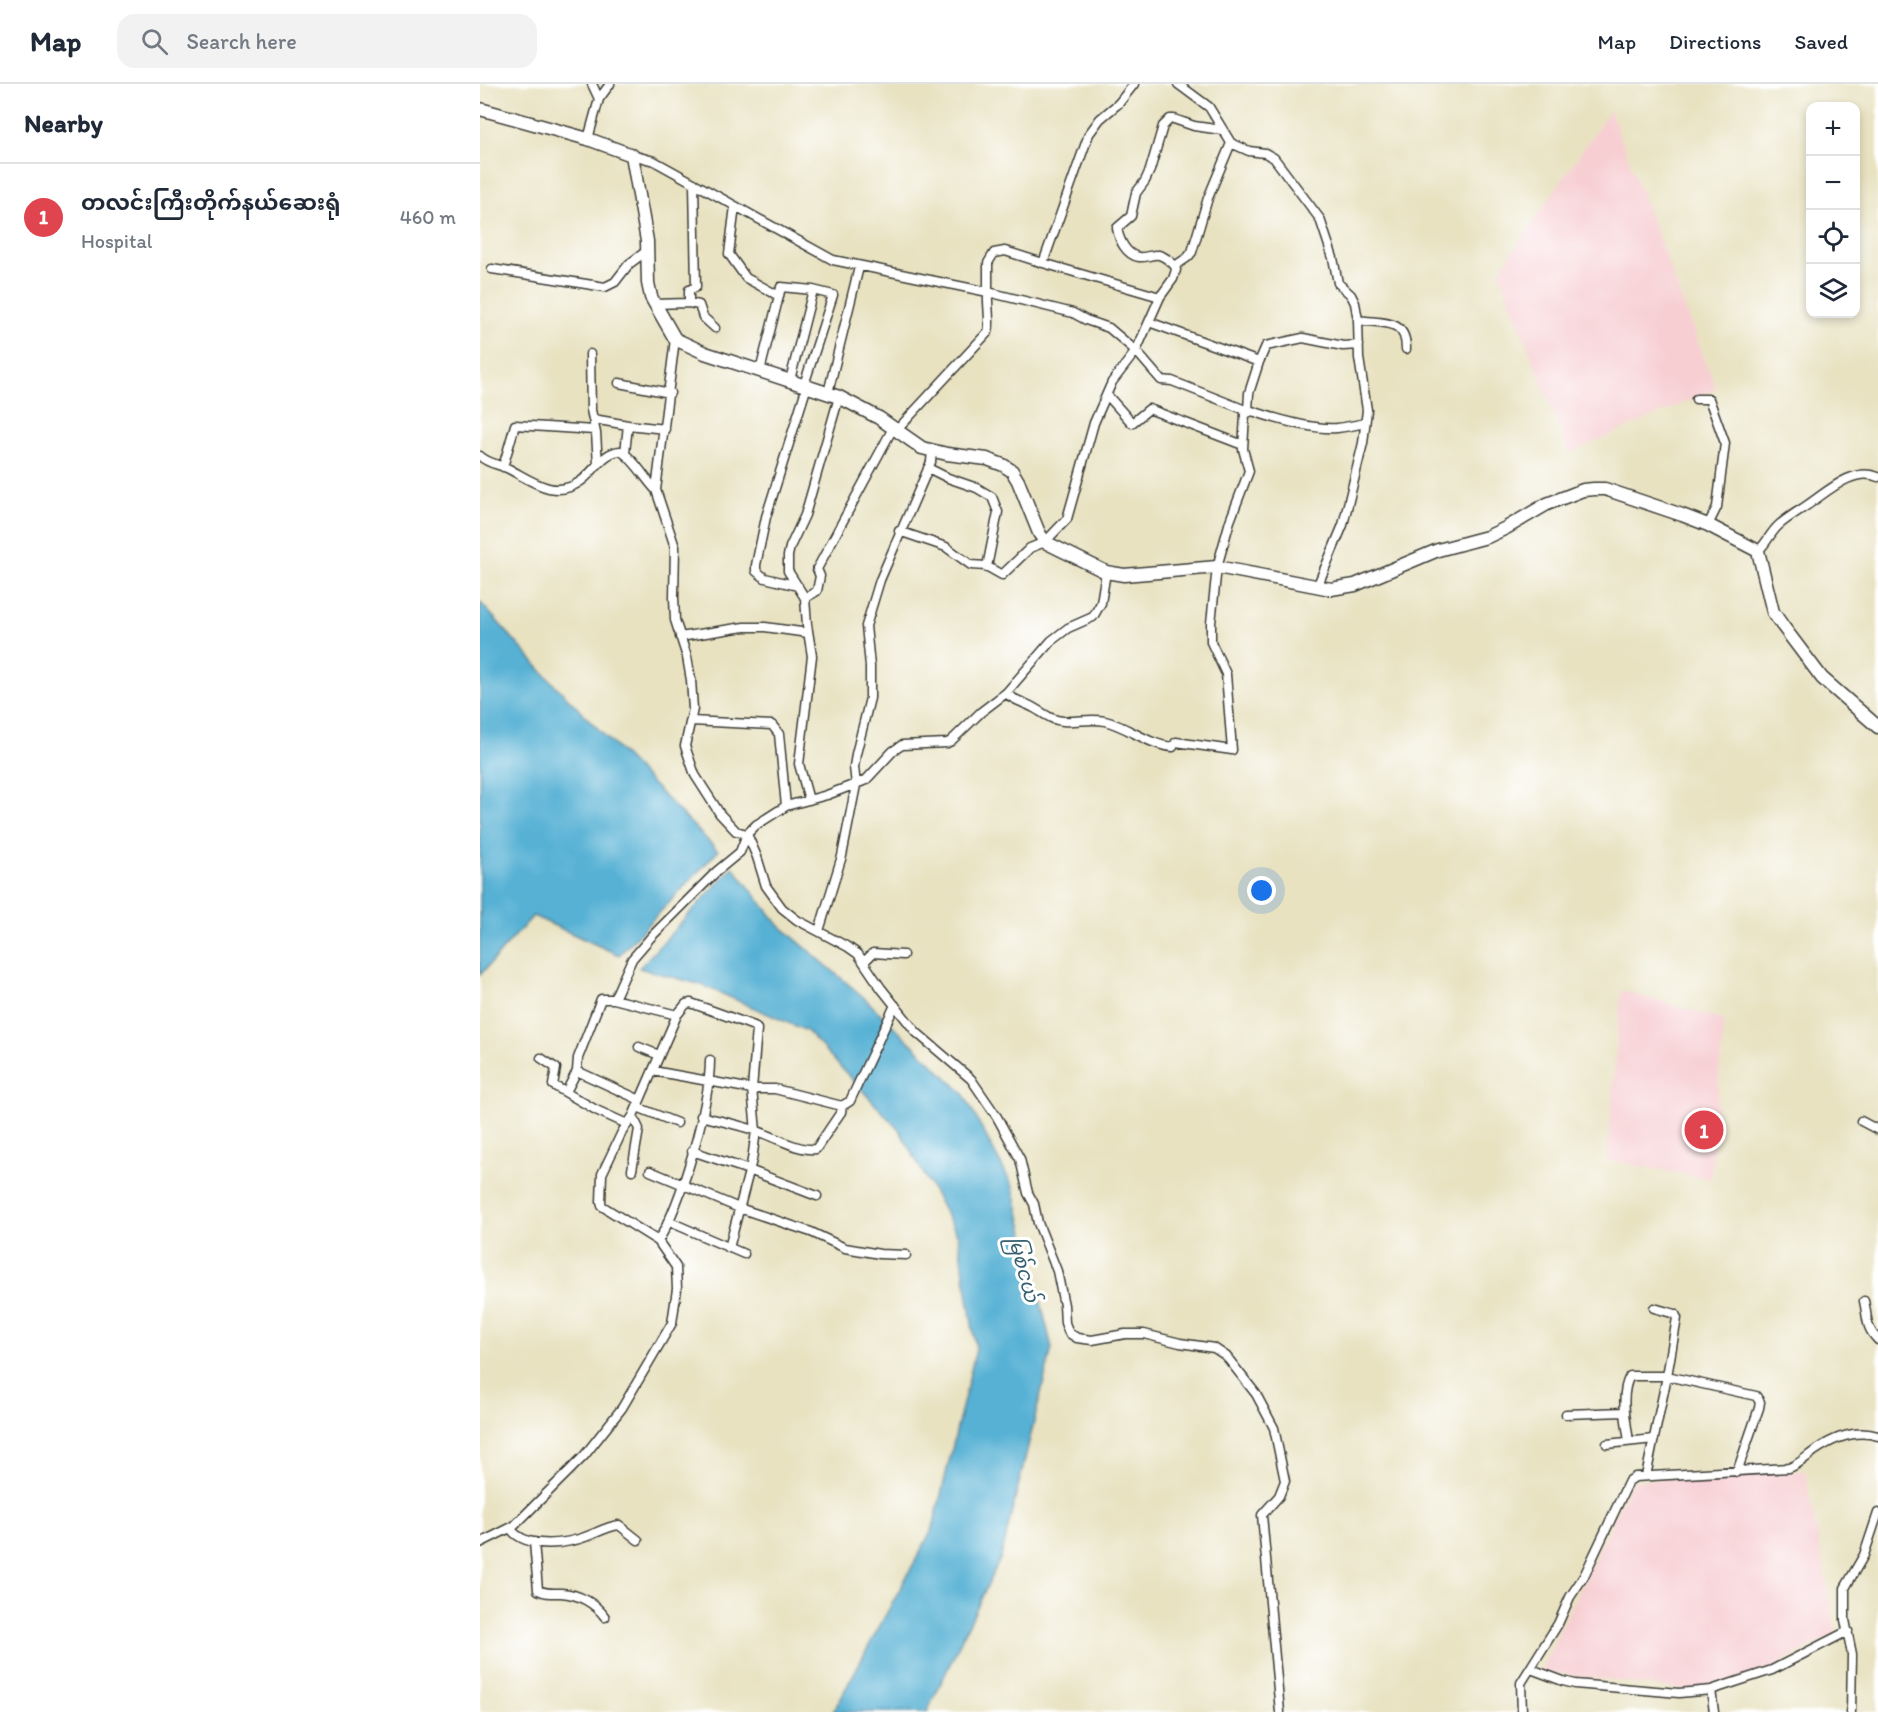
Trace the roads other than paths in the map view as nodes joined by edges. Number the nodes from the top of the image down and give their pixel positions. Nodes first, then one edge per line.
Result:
1 (592, 84) edge
2 (610, 84) edge
3 (1134, 84) edge
4 (1178, 84) edge
5 (599, 99) junction
6 (480, 109) edge
7 (1222, 130) junction
8 (588, 139) junction
9 (1231, 143) junction
10 (632, 155) junction
11 (694, 183) junction
12 (735, 206) junction
13 (648, 250) junction
14 (1043, 263) junction
15 (1175, 266) junction
16 (859, 267) junction
17 (492, 269) dead end
18 (813, 290) junction
19 (988, 292) junction
20 (780, 296) junction
21 (1160, 297) junction
22 (689, 303) junction
23 (654, 304) junction
24 (1358, 320) junction
25 (1149, 322) junction
26 (715, 328) dead end
27 (675, 339) junction
28 (1359, 345) junction
29 (1406, 349) dead end
30 (1136, 351) junction
31 (590, 354) dead end
32 (1259, 362) junction
33 (760, 371) junction
34 (790, 380) junction
35 (619, 383) dead end
36 (805, 385) junction
37 (669, 393) junction
38 (1107, 394) junction
39 (834, 395) junction
40 (1696, 399) dead end
41 (1248, 411) junction
42 (592, 419) junction
43 (1365, 423) junction
44 (628, 424) junction
45 (665, 429) junction
46 (895, 429) junction
47 (594, 430) junction
48 (1243, 445) junction
49 (932, 450) junction
50 (625, 453) junction
51 (480, 456) edge
52 (598, 464) junction
53 (502, 467) junction
54 (928, 468) junction
55 (1878, 477) edge
56 (656, 490) junction
57 (1708, 525) junction
58 (899, 531) junction
59 (1045, 542) junction
60 (1758, 551) junction
61 (987, 567) junction
62 (1217, 567) junction
63 (1106, 572) junction
64 (798, 586) junction
65 (1317, 587) junction
66 (805, 598) junction
67 (808, 633) junction
68 (680, 637) junction
69 (1006, 693) junction
70 (691, 721) junction
71 (1878, 727) edge
72 (856, 785) junction
73 (808, 800) junction
74 (786, 806) junction
75 (747, 834) junction
76 (819, 931) junction
77 (903, 955) dead end
78 (864, 962) junction
79 (614, 999) junction
80 (895, 1005) junction
81 (677, 1016) junction
82 (639, 1047) dead end
83 (659, 1055) junction
84 (541, 1058) dead end
85 (710, 1060) dead end
86 (577, 1071) junction
87 (653, 1071) junction
88 (710, 1081) junction
89 (752, 1089) junction
90 (566, 1092) junction
91 (639, 1103) junction
92 (846, 1103) junction
93 (701, 1116) junction
94 (630, 1120) junction
95 (1862, 1121) dead end
96 (677, 1123) dead end
97 (1878, 1130) edge
98 (756, 1131) junction
99 (692, 1151) junction
100 (632, 1170) dead end
101 (749, 1170) junction
102 (650, 1171) dead end
103 (681, 1185) junction
104 (817, 1196) dead end
105 (739, 1208) junction
106 (668, 1221) junction
107 (658, 1240) junction
108 (729, 1248) junction
109 (744, 1254) dead end
110 (906, 1255) dead end
111 (1864, 1301) dead end
112 (1654, 1308) dead end
113 (1878, 1340) edge
114 (1667, 1376) junction
115 (1625, 1412) junction
116 (1566, 1414) dead end
117 (1878, 1436) edge
118 (1654, 1438) junction
119 (1629, 1441) junction
120 (1606, 1444) dead end
121 (1737, 1472) junction
122 (1646, 1476) junction
123 (1878, 1513) edge
124 (510, 1528) junction
125 (638, 1540) dead end
126 (534, 1542) junction
127 (480, 1543) edge
128 (605, 1617) dead end
129 (1848, 1631) junction
130 (1531, 1669) junction
131 (1711, 1690) junction
132 (1280, 1712) edge
133 (1522, 1712) edge
134 (1713, 1712) edge
135 (1851, 1712) edge

1 - 5 street
2 - 5 street
3 - 14 street
4 - 7 street
5 - 8 street
6 - 8 street
7 - 9 street
7 - 15 street
8 - 10 street
9 - 15 street
9 - 24 street
10 - 11 street
10 - 13 street
11 - 12 street
11 - 22 street
12 - 16 street
12 - 20 street
13 - 17 street
13 - 23 street
14 - 19 street
14 - 21 street
15 - 21 street
16 - 19 street
16 - 39 street
18 - 20 street
18 - 34 street
18 - 36 street
19 - 30 street
19 - 46 street
20 - 33 street
21 - 25 street
22 - 23 street
22 - 26 street
23 - 27 street
24 - 28 street
24 - 29 street
25 - 30 street
25 - 32 street
27 - 33 street
27 - 37 street
28 - 32 street
28 - 43 street
30 - 38 street
30 - 41 street
31 - 42 street
32 - 41 street
33 - 34 street
34 - 36 street
35 - 37 street
36 - 39 street
36 - 64 street
37 - 45 street
38 - 48 street
38 - 59 street
39 - 46 street
39 - 64 street
40 - 57 street
41 - 43 street
41 - 48 street
42 - 44 street
42 - 47 street
43 - 65 street
44 - 45 street
44 - 50 street
45 - 56 street
46 - 49 street
46 - 66 street
47 - 52 street
47 - 53 street
48 - 62 street
49 - 54 street
49 - 59 street
50 - 52 street
50 - 56 street
51 - 53 street
52 - 53 street
54 - 58 street
54 - 61 street
55 - 60 street
56 - 68 street
57 - 60 street
57 - 65 street
58 - 61 street
58 - 72 street
59 - 61 street
59 - 63 street
60 - 71 street
62 - 63 street
62 - 65 street
62 - 69 street
63 - 69 street
64 - 66 street
66 - 67 street
67 - 68 street
67 - 73 street
68 - 70 street
69 - 72 street
70 - 74 street
70 - 75 street
72 - 73 street
72 - 76 street
73 - 74 street
74 - 75 street
75 - 76 street
75 - 79 street
76 - 78 street
77 - 78 street
78 - 80 street
79 - 81 street
79 - 86 street
80 - 92 street
80 - 132 street
81 - 83 street
81 - 89 street
82 - 83 street
83 - 87 street
84 - 90 street
85 - 88 street
86 - 90 street
86 - 91 street
87 - 88 street
87 - 91 street
88 - 89 street
88 - 93 street
89 - 92 street
89 - 98 street
90 - 94 street
91 - 94 street
91 - 96 street
92 - 98 street
93 - 98 street
93 - 99 street
94 - 100 street
94 - 107 street
95 - 97 street
98 - 101 street
99 - 101 street
99 - 103 street
101 - 104 street
101 - 105 street
102 - 103 street
103 - 105 street
103 - 106 street
105 - 108 street
105 - 110 street
106 - 107 street
106 - 108 street
107 - 124 street
108 - 109 street
111 - 113 street
112 - 114 street
114 - 115 street
114 - 118 street
114 - 121 street
115 - 116 street
115 - 119 street
117 - 121 street
118 - 119 street
118 - 122 street
119 - 120 street
121 - 122 street
122 - 130 street
123 - 129 street
124 - 126 street
124 - 127 street
125 - 126 street
126 - 128 street
129 - 131 street
129 - 135 street
130 - 131 street
130 - 133 street
131 - 134 street

